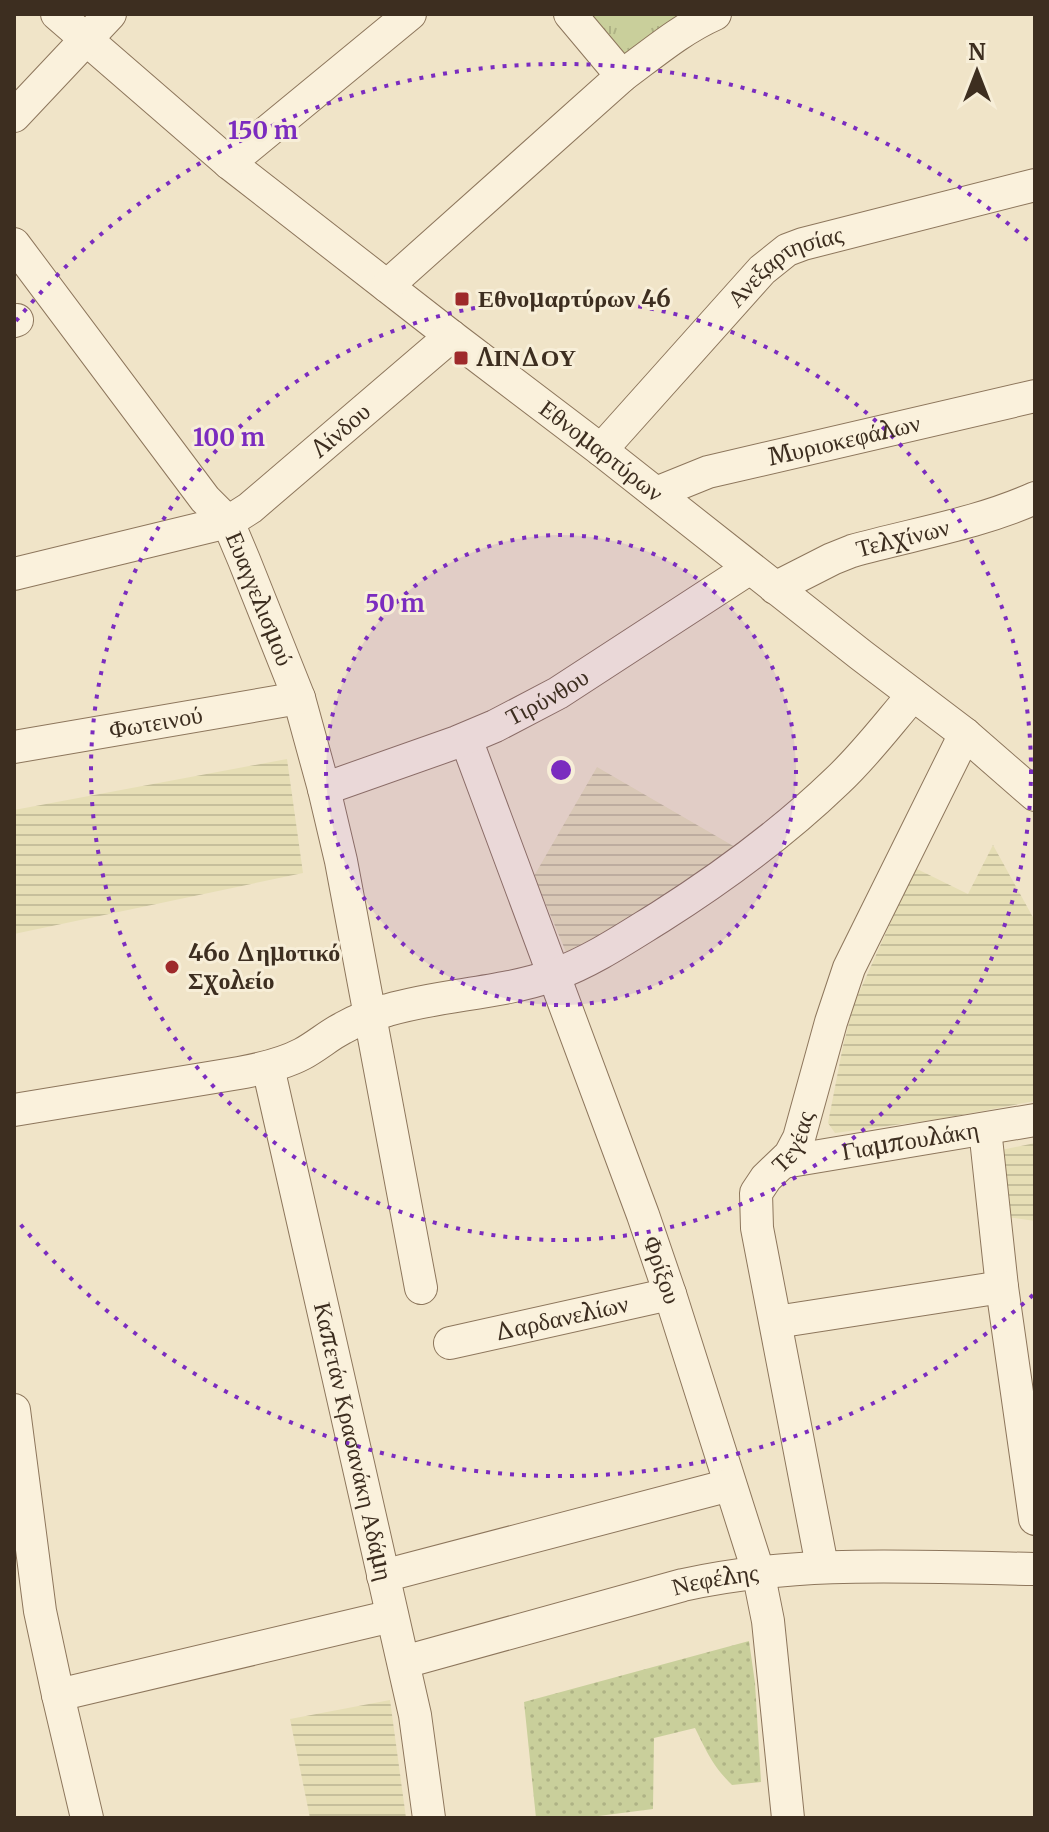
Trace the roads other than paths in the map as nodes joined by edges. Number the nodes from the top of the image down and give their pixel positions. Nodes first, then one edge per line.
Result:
1 (57, 14) edge
2 (110, 14) edge
3 (410, 14) edge
4 (570, 14) edge
5 (704, 16) edge
6 (85, 40) junction
7 (622, 76) junction
8 (14, 116) edge
9 (229, 163) junction
10 (1035, 185) edge
11 (14, 244) edge
12 (387, 286) junction
13 (451, 336) junction
14 (1035, 396) edge
15 (601, 450) junction
16 (656, 493) junction
17 (1035, 498) edge
18 (228, 522) junction
19 (14, 574) edge
20 (763, 578) junction
21 (913, 695) junction
22 (299, 698) junction
23 (965, 734) junction
24 (466, 739) junction
25 (14, 747) edge
26 (324, 789) junction
27 (1035, 795) edge
28 (553, 975) junction
29 (369, 1016) junction
30 (268, 1067) junction
31 (14, 1110) edge
32 (1035, 1120) edge
33 (985, 1129) junction
34 (784, 1162) junction
35 (1002, 1287) junction
36 (421, 1288) dead end
37 (670, 1294) junction
38 (776, 1322) junction
39 (450, 1343) dead end
40 (14, 1410) edge
41 (730, 1485) junction
42 (20, 1506) edge
43 (1035, 1519) edge
44 (822, 1566) junction
45 (1035, 1569) edge
46 (758, 1571) junction
47 (383, 1576) junction
48 (27, 1614) edge
49 (392, 1616) junction
50 (404, 1662) junction
51 (58, 1695) junction
52 (87, 1818) edge
53 (429, 1818) edge
54 (788, 1818) edge

1 - 6 street, Εθνομαρτύρων
2 - 6 street
3 - 9 street
4 - 7 street
5 - 7 street
6 - 8 street
6 - 9 street, Εθνομαρτύρων
7 - 12 street
9 - 12 street, Εθνομαρτύρων
10 - 15 street, Ανεξαρτησίας
11 - 18 street, Ευαγγελισμού
12 - 13 street, Εθνομαρτύρων
13 - 15 street, Εθνομαρτύρων
13 - 18 street, Λίνδου
14 - 16 street, Μυριοκεφάλων
15 - 16 street, Εθνομαρτύρων
16 - 20 street, Εθνομαρτύρων
17 - 20 street, Τελχίνων
18 - 19 street
18 - 22 street, Ευαγγελισμού
20 - 21 street, Εθνομαρτύρων
20 - 24 street, Τιρύνθου
21 - 23 street, Εθνομαρτύρων
21 - 28 street
22 - 25 street, Φωτεινού
22 - 26 street, Ευαγγελισμού
23 - 27 street, Εθνομαρτύρων
23 - 34 street, Τεγέας
24 - 26 street, Τιρύνθου
24 - 28 street, Φρίξου
26 - 29 street, Ευαγγελισμού
28 - 29 street
28 - 37 street, Φρίξου
29 - 30 street
29 - 36 street, Ευαγγελισμού
30 - 31 street
30 - 47 street, Καπετάν Κρασανάκη Αδάμη
32 - 33 street, Γιαμπουλάκη
33 - 34 street, Γιαμπουλάκη
33 - 35 street
34 - 38 street, Τεγέας
35 - 38 street
35 - 43 street
37 - 39 street, Δαρδανελίων
37 - 41 street, Φρίξου
38 - 44 street, Τεγέας
40 - 42 street
41 - 46 street, Φρίξου
41 - 47 street
42 - 48 street
44 - 45 street, Νεφέλης
44 - 46 street, Νεφέλης
46 - 50 street, Νεφέλης
46 - 54 street, Φρίξου
47 - 49 street, Καπετάν Κρασανάκη Αδάμη
48 - 51 street
49 - 50 street, Καπετάν Κρασανάκη Αδάμη
49 - 51 street
50 - 53 street, Καπετάν Κρασανάκη Αδάμη
51 - 52 street

